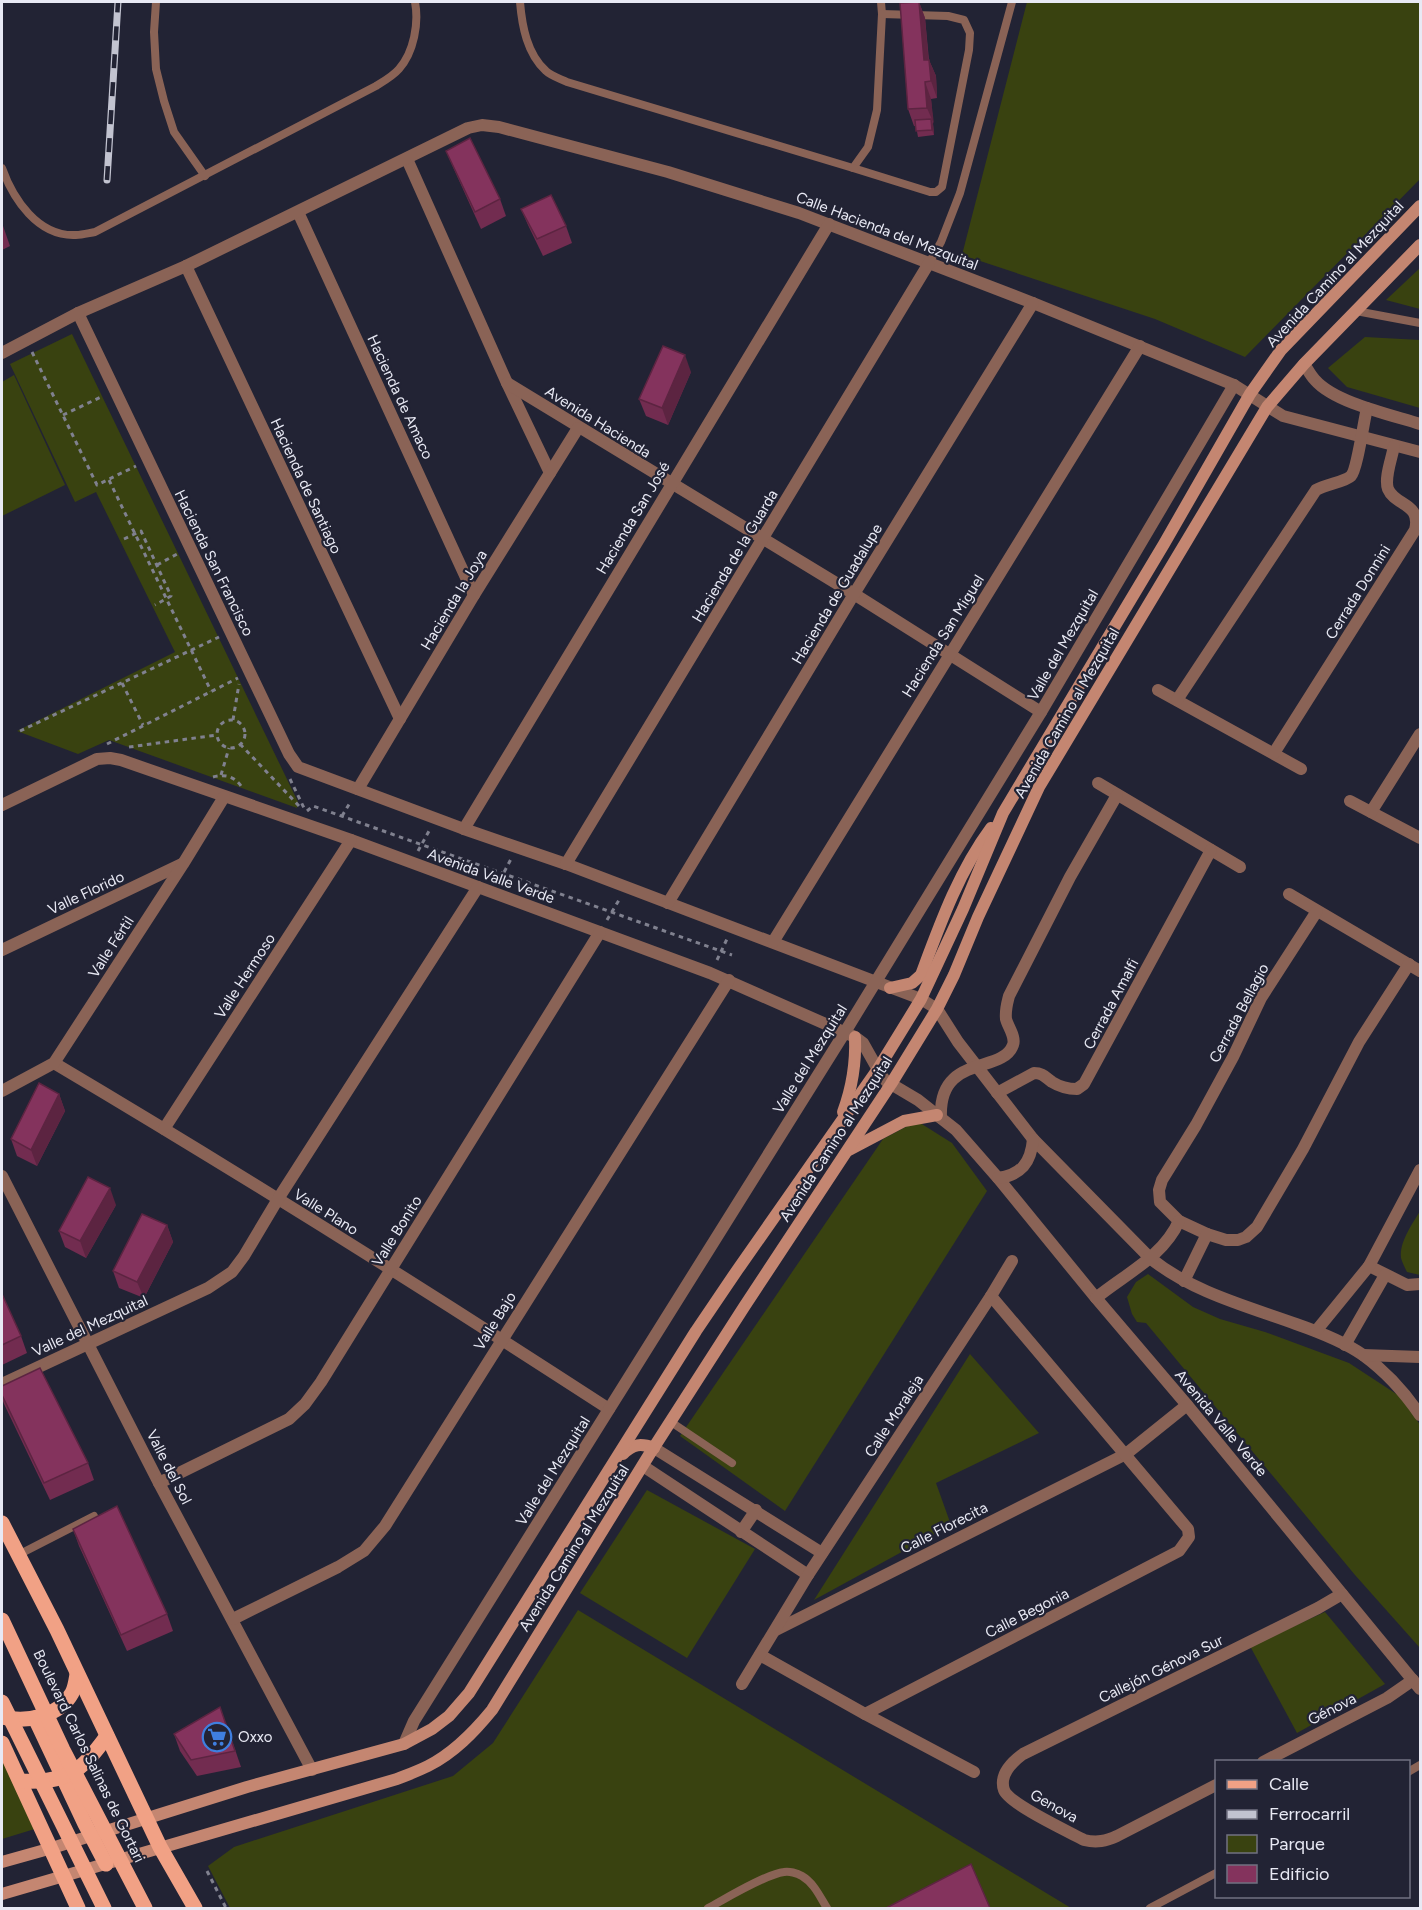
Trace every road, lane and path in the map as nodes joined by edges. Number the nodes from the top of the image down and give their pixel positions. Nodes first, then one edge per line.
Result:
1 (156, 2) edge
2 (416, 2) edge
3 (520, 2) edge
4 (881, 2) edge
5 (1012, 2) edge
6 (882, 14) junction
7 (407, 159) junction
8 (2, 168) edge
9 (853, 168) junction
10 (205, 176) junction
11 (1420, 206) edge
12 (298, 212) junction
13 (829, 224) junction
14 (1420, 245) edge
15 (929, 263) junction
16 (186, 266) junction
17 (1034, 303) junction
18 (1356, 311) junction
19 (78, 313) junction
20 (1420, 323) edge
21 (1140, 346) junction
22 (31, 350) dead end
23 (2, 353) edge
24 (1304, 364) junction
25 (507, 383) junction
26 (1234, 385) junction
27 (1250, 394) junction
28 (105, 395) dead end
29 (1267, 407) junction
30 (1367, 408) junction
31 (63, 415) junction
32 (1420, 424) edge
33 (578, 428) junction
34 (1360, 437) junction
35 (1394, 446) junction
36 (1420, 452) edge
37 (138, 465) dead end
38 (550, 473) junction
39 (109, 480) junction
40 (671, 484) junction
41 (135, 534) junction
42 (123, 539) dead end
43 (763, 540) junction
44 (180, 552) dead end
45 (157, 565) junction
46 (854, 594) junction
47 (474, 595) junction
48 (166, 598) junction
49 (154, 605) dead end
50 (221, 637) dead end
51 (191, 650) junction
52 (950, 654) junction
53 (240, 677) junction
54 (122, 683) junction
55 (246, 687) dead end
56 (1158, 690) dead end
57 (211, 692) junction
58 (1177, 700) junction
59 (1041, 712) junction
60 (400, 719) junction
61 (233, 720) junction
62 (143, 725) junction
63 (20, 730) dead end
64 (1420, 734) edge
65 (217, 735) junction
66 (240, 744) junction
67 (124, 748) dead end
68 (229, 748) junction
69 (1274, 753) junction
70 (97, 759) junction
71 (1301, 769) dead end
72 (286, 771) dead end
73 (221, 775) dead end
74 (1098, 783) dead end
75 (358, 789) junction
76 (1118, 795) junction
77 (224, 797) junction
78 (1350, 801) dead end
79 (2, 805) edge
80 (306, 812) junction
81 (1371, 812) junction
82 (1003, 813) junction
83 (342, 817) junction
84 (436, 818) junction
85 (464, 829) junction
86 (332, 834) junction
87 (1420, 838) edge
88 (351, 840) junction
89 (422, 844) junction
90 (518, 847) junction
91 (1211, 850) junction
92 (412, 863) junction
93 (183, 864) junction
94 (566, 864) junction
95 (1240, 867) dead end
96 (504, 873) junction
97 (626, 886) junction
98 (478, 887) junction
99 (493, 893) junction
100 (1289, 894) dead end
101 (669, 903) junction
102 (1317, 911) junction
103 (612, 912) junction
104 (733, 927) junction
105 (600, 932) junction
106 (773, 942) junction
107 (2, 950) edge
108 (721, 951) junction
109 (732, 955) dead end
110 (1409, 964) junction
111 (1420, 971) edge
112 (710, 973) junction
113 (729, 980) junction
114 (876, 982) junction
115 (890, 987) junction
116 (921, 999) junction
117 (937, 1009) junction
118 (850, 1034) junction
119 (54, 1063) junction
120 (977, 1066) junction
121 (878, 1069) junction
122 (891, 1084) junction
123 (2, 1091) edge
124 (997, 1093) junction
125 (939, 1116) junction
126 (164, 1129) junction
127 (834, 1134) junction
128 (1033, 1139) junction
129 (848, 1150) junction
130 (1420, 1170) edge
131 (2, 1176) edge
132 (998, 1178) junction
133 (278, 1199) junction
134 (1179, 1221) junction
135 (1207, 1234) junction
136 (1150, 1258) junction
137 (1012, 1261) dead end
138 (1369, 1266) junction
139 (390, 1270) junction
140 (1385, 1275) junction
141 (1184, 1281) junction
142 (1420, 1284) edge
143 (991, 1296) junction
144 (1096, 1298) junction
145 (1316, 1331) junction
146 (502, 1339) junction
147 (88, 1343) junction
148 (1345, 1345) junction
149 (1363, 1355) junction
150 (1420, 1357) edge
151 (2, 1384) edge
152 (1187, 1405) junction
153 (609, 1409) junction
154 (1420, 1415) edge
155 (671, 1422) junction
156 (639, 1424) junction
157 (632, 1446) junction
158 (654, 1448) junction
159 (1126, 1454) junction
160 (613, 1463) junction
161 (732, 1463) dead end
162 (643, 1466) junction
163 (159, 1483) junction
164 (756, 1510) junction
165 (94, 1516) edge
166 (2, 1523) edge
167 (741, 1532) junction
168 (822, 1553) junction
169 (18, 1555) junction
170 (807, 1575) junction
171 (1342, 1594) junction
172 (2, 1620) edge
173 (233, 1620) junction
174 (776, 1630) junction
175 (760, 1655) junction
176 (77, 1674) junction
177 (742, 1684) dead end
178 (1417, 1685) edge
179 (2, 1702) edge
180 (865, 1714) junction
181 (2, 1717) edge
182 (35, 1718) junction
183 (107, 1736) junction
184 (2, 1743) edge
185 (404, 1744) junction
186 (1265, 1760) edge
187 (312, 1770) junction
188 (974, 1772) dead end
189 (63, 1778) junction
190 (20, 1781) junction
191 (1003, 1781) joint
192 (1215, 1786) edge
193 (147, 1819) junction
194 (91, 1836) junction
195 (160, 1847) junction
196 (52, 1848) junction
197 (2, 1862) edge
198 (114, 1862) junction
199 (207, 1871) dead end
200 (1215, 1874) edge
201 (63, 1878) junction
202 (2, 1894) edge
203 (1166, 1905) edge
204 (78, 1908) edge
205 (104, 1908) edge
206 (145, 1908) edge
207 (195, 1908) edge
208 (226, 1908) edge
209 (708, 1908) edge
210 (827, 1908) edge
211 (1150, 1908) edge

1 - 10 lane
2 - 10 lane
3 - 9 lane
4 - 6 lane
5 - 15 lane
6 - 9 lane
6 - 9 lane
7 - 12 street
7 - 13 street, Calle Hacienda del Mezquital
7 - 25 street
8 - 10 lane
11 - 27 main road, Avenida Camino al Mezquital
12 - 16 street
12 - 47 street, Hacienda de Amaco
13 - 15 street, Calle Hacienda del Mezquital
13 - 40 street, Hacienda San José
14 - 18 main road, Avenida Camino al Mezquital
15 - 17 street, Calle Hacienda del Mezquital
15 - 43 street, Hacienda de la Guarda
16 - 19 street
16 - 60 street, Hacienda de Santiago
17 - 21 street, Calle Hacienda del Mezquital
17 - 46 street, Hacienda de Guadalupe
18 - 20 lane
18 - 24 main road, Avenida Camino al Mezquital
19 - 23 street
19 - 75 street, Hacienda San Francisco
21 - 26 street, Calle Hacienda del Mezquital
21 - 52 street, Hacienda San Miguel
22 - 31 path
24 - 29 main road, Avenida Camino al Mezquital
24 - 30 street
25 - 33 street, Avenida Hacienda
25 - 38 street
26 - 27 street, Calle Hacienda del Mezquital
26 - 59 street, Valle del Mezquital
27 - 29 street, Calle Hacienda del Mezquital
27 - 82 main road, Avenida Camino al Mezquital
28 - 31 path
29 - 34 street, Calle Hacienda del Mezquital
29 - 117 main road, Avenida Camino al Mezquital
30 - 32 street
30 - 34 street
31 - 39 path
33 - 38 street, Hacienda la Joya
33 - 40 street, Avenida Hacienda
34 - 35 street, Calle Hacienda del Mezquital
34 - 58 street
35 - 36 street, Calle Hacienda del Mezquital
35 - 69 street, Cerrada Donnini
37 - 39 path
38 - 47 street, Hacienda la Joya
39 - 41 path
40 - 43 street, Avenida Hacienda
40 - 85 street, Hacienda San José
41 - 42 path
41 - 45 path
41 - 48 path
43 - 46 street, Avenida Hacienda
43 - 94 street, Hacienda de la Guarda
44 - 45 path
45 - 48 path
46 - 52 street, Avenida Hacienda
46 - 101 street, Hacienda de Guadalupe
47 - 60 street, Hacienda la Joya
48 - 49 path
48 - 51 path
50 - 51 path
51 - 54 path
51 - 57 path
52 - 59 street, Avenida Hacienda
52 - 106 street, Hacienda San Miguel
53 - 55 path
53 - 57 path
53 - 61 path
54 - 62 path
54 - 63 path
56 - 58 street
57 - 62 path
58 - 69 street
59 - 114 street, Valle del Mezquital
60 - 75 street, Hacienda la Joya
61 - 65 path
61 - 66 path
62 - 70 path
64 - 81 street
65 - 67 path
65 - 68 path
66 - 68 path
66 - 80 path
68 - 73 path
69 - 71 street
70 - 77 street, Avenida Valle Verde
70 - 79 street
72 - 80 path
74 - 76 street
75 - 83 path
75 - 84 street
76 - 91 street
76 - 120 street
77 - 86 street, Avenida Valle Verde
77 - 93 street, Valle Fértil
78 - 81 street
80 - 83 path
81 - 87 street
82 - 115 main road
82 - 116 main road, Avenida Camino al Mezquital
83 - 86 path
83 - 89 path
84 - 85 street
84 - 89 path
85 - 90 street
86 - 88 street, Avenida Valle Verde
88 - 92 street, Avenida Valle Verde
88 - 126 street, Valle Hermoso
89 - 92 path
89 - 96 path
90 - 94 street
90 - 96 path
91 - 95 street
91 - 124 street, Cerrada Amalfi
92 - 98 street, Avenida Valle Verde
93 - 107 street, Valle Florido
93 - 119 street, Valle Fértil
94 - 97 street
96 - 99 path
96 - 103 path
97 - 101 street
97 - 103 path
98 - 99 street, Avenida Valle Verde
98 - 133 street, Valle del Mezquital
99 - 105 street, Avenida Valle Verde
100 - 102 street
101 - 104 street
102 - 110 street
102 - 134 street, Cerrada Bellagio
103 - 105 path
103 - 108 path
104 - 106 street
104 - 108 path
105 - 112 street, Avenida Valle Verde
105 - 139 street, Valle Bonito
106 - 114 street
108 - 109 path
108 - 112 path
110 - 111 street
110 - 135 street, Cerrada Bellagio
112 - 113 street, Avenida Valle Verde
113 - 118 street, Avenida Valle Verde
113 - 146 street, Valle Bajo
114 - 115 street
114 - 118 street, Valle del Mezquital
115 - 116 street
116 - 117 street
116 - 121 main road, Avenida Camino al Mezquital
117 - 120 street
117 - 122 main road, Avenida Camino al Mezquital
118 - 121 street, Avenida Valle Verde
118 - 127 main road
118 - 153 street, Valle del Mezquital
119 - 123 street, Valle Fértil
119 - 126 street, Valle Plano
120 - 124 street
120 - 125 street
121 - 122 street, Avenida Valle Verde
121 - 127 main road, Avenida Camino al Mezquital
122 - 125 street, Avenida Valle Verde
122 - 129 main road, Avenida Camino al Mezquital
124 - 128 street
125 - 129 main road
125 - 132 street, Avenida Valle Verde
126 - 133 street, Valle Plano
127 - 156 main road, Avenida Camino al Mezquital
128 - 132 street
128 - 136 street
129 - 155 main road, Avenida Camino al Mezquital
130 - 138 street
131 - 147 street, Valle del Sol
132 - 144 street, Avenida Valle Verde
133 - 139 street, Valle Plano
133 - 147 street, Valle del Mezquital
134 - 135 street, Cerrada Bellagio
134 - 136 street
135 - 141 street
136 - 141 street
136 - 144 street
137 - 143 street, Calle Moraleja
138 - 140 street
138 - 145 street
139 - 146 street, Valle Plano
139 - 163 street, Valle Bonito
140 - 142 street
140 - 148 street
141 - 145 street
143 - 159 street
143 - 168 street, Calle Moraleja
144 - 152 street, Avenida Valle Verde
145 - 148 street
146 - 153 street, Valle Plano
146 - 173 street, Valle Bajo
147 - 151 street, Valle del Mezquital
147 - 163 street, Valle del Sol
148 - 149 street
149 - 150 street
149 - 154 street
152 - 159 street, Calle Florecita
152 - 171 street, Avenida Valle Verde
153 - 185 street, Valle del Mezquital
155 - 158 main road, Avenida Camino al Mezquital
155 - 161 lane
156 - 157 main road
156 - 160 main road, Avenida Camino al Mezquital
157 - 158 main road
157 - 160 main road
157 - 162 main road
158 - 162 main road, Avenida Camino al Mezquital
158 - 164 street
159 - 174 street, Calle Florecita
159 - 180 street, Calle Begonia
160 - 185 main road, Avenida Camino al Mezquital
162 - 167 street
162 - 195 main road, Avenida Camino al Mezquital
163 - 173 street, Valle del Sol
164 - 167 street
164 - 168 street
165 - 169 lane
166 - 169 main road
167 - 170 street
168 - 170 street, Calle Moraleja
169 - 176 main road
170 - 174 street, Calle Moraleja
171 - 178 street, Avenida Valle Verde
171 - 191 street, Callejón Génova Sur
172 - 206 main road, Boulevard Carlos Salinas de Gortari, bridge
173 - 187 street, Valle del Sol
174 - 175 street, Calle Moraleja
175 - 177 street, Calle Moraleja
175 - 180 street
176 - 182 main road
176 - 183 main road
178 - 186 street, Génova
179 - 205 main road, bridge
180 - 188 street
181 - 182 main road
182 - 189 main road
183 - 189 main road
183 - 193 main road
184 - 190 main road
185 - 187 main road, Avenida Camino al Mezquital
187 - 193 main road, Avenida Camino al Mezquital
189 - 190 main road
189 - 194 main road
190 - 196 main road
191 - 192 street, Genova
193 - 194 main road, Avenida Camino al Mezquital
193 - 195 main road
194 - 196 main road, Avenida Camino al Mezquital
194 - 198 main road
195 - 198 main road, Avenida Camino al Mezquital
195 - 207 main road
196 - 197 main road, Avenida Camino al Mezquital
196 - 201 main road
198 - 201 main road, Avenida Camino al Mezquital
199 - 208 path
200 - 203 lane
201 - 202 main road, Avenida Camino al Mezquital
201 - 204 main road
203 - 211 lane
209 - 210 lane

